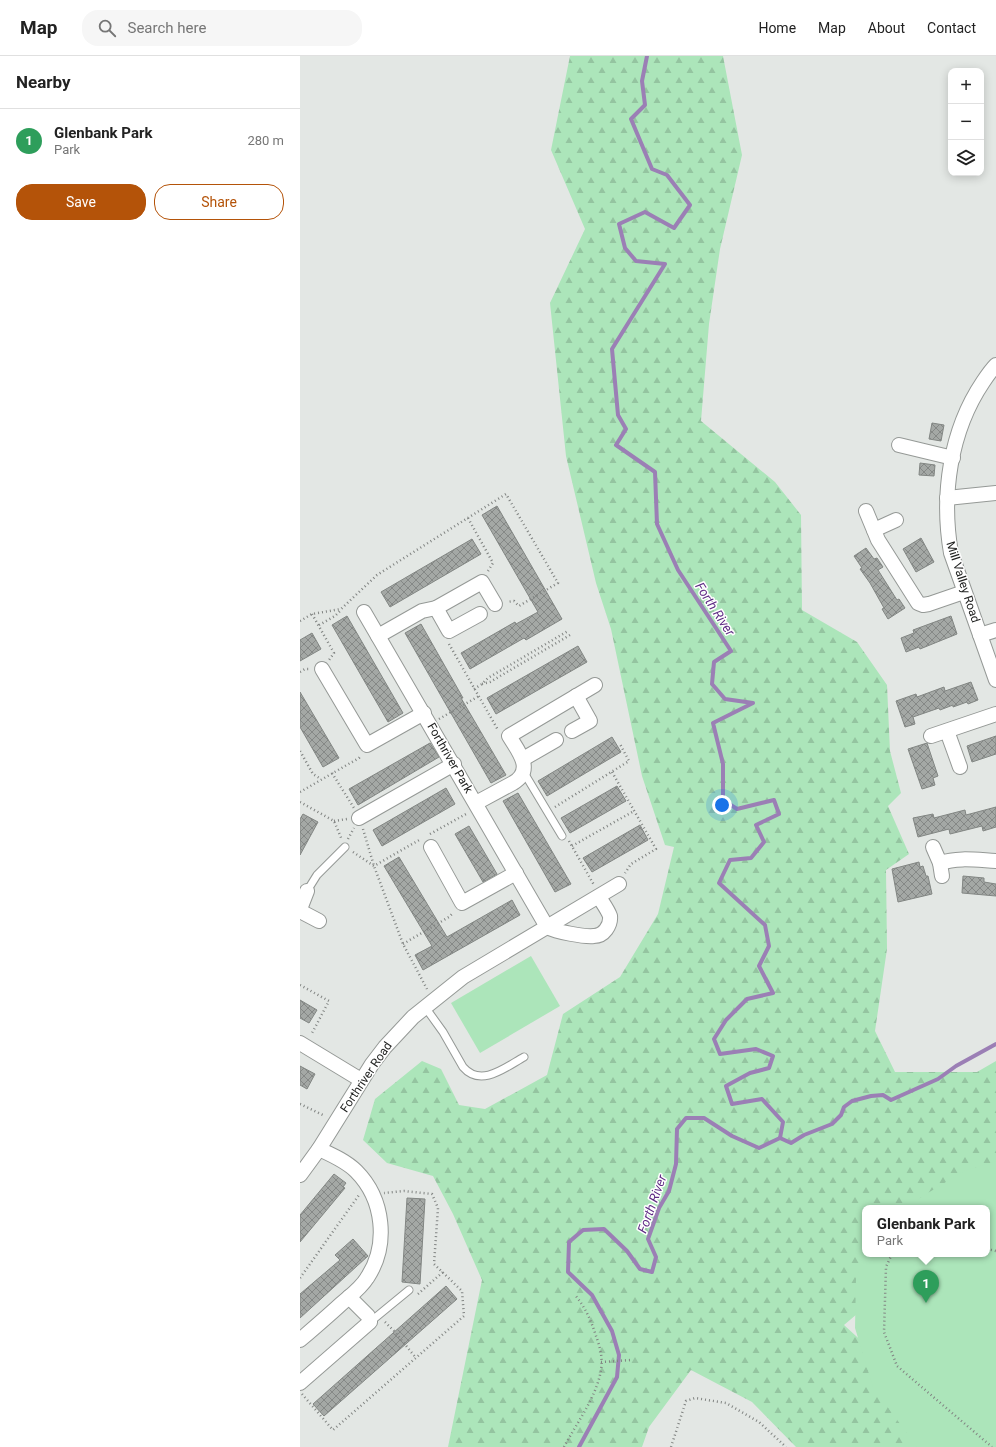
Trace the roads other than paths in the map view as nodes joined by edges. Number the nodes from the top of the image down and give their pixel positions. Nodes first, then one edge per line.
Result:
1 (996, 365) edge
2 (898, 445) dead end
3 (953, 458) junction
4 (996, 492) edge
5 (947, 498) junction
6 (866, 511) dead end
7 (896, 520) dead end
8 (874, 530) junction
9 (964, 592) junction
10 (495, 604) road end
11 (436, 608) junction
12 (364, 612) dead end
13 (480, 614) dead end
14 (996, 630) edge
15 (980, 635) junction
16 (378, 636) junction
17 (322, 669) road end
18 (996, 680) edge
19 (595, 685) dead end
20 (576, 696) junction
21 (996, 714) edge
22 (427, 719) junction
23 (572, 731) dead end
24 (948, 731) junction
25 (931, 736) dead end
26 (556, 740) dead end
27 (454, 764) junction
28 (523, 765) junction
29 (960, 767) dead end
30 (476, 803) junction
31 (360, 818) road end
32 (562, 836) road end
33 (345, 847) road end
34 (431, 847) dead end
35 (933, 847) dead end
36 (996, 862) edge
37 (516, 873) junction
38 (619, 884) road end
39 (307, 891) joint
40 (599, 897) junction
41 (300, 910) edge
42 (319, 921) dead end
43 (548, 927) junction
44 (429, 1004) junction
45 (302, 1045) edge
46 (524, 1057) dead end
47 (361, 1080) junction
48 (320, 1149) junction
49 (300, 1175) edge
50 (409, 1290) dead end
51 (349, 1297) junction
52 (370, 1322) junction
53 (300, 1340) edge
54 (300, 1383) edge

1 - 3 street, Mill Valley Road
2 - 3 street
3 - 5 street, Mill Valley Road
4 - 5 street
5 - 9 street, Mill Valley Road
6 - 8 street
7 - 8 street
8 - 9 street
9 - 15 street, Mill Valley Road
10 - 11 street
11 - 13 street
11 - 16 street
12 - 16 street, Forthriver Park
14 - 15 street
15 - 18 street, Mill Valley Road
16 - 22 street, Forthriver Park
17 - 22 street, Forthriver Park
19 - 20 street
20 - 23 street
20 - 28 street
21 - 24 street
22 - 27 street, Forthriver Park
24 - 25 street
24 - 29 street
26 - 28 street, Forthriver Park
27 - 30 street, Forthriver Park
27 - 31 street
28 - 30 street, Forthriver Park
28 - 32 lane
30 - 37 street, Forthriver Park
33 - 39 lane
34 - 37 street
35 - 36 street
37 - 43 street, Forthriver Park
38 - 40 street, Forthriver Road
39 - 41 street
40 - 43 street, Forthriver Road
40 - 43 street
41 - 42 street
43 - 44 street, Forthriver Road
44 - 46 lane
44 - 47 street, Forthriver Road
45 - 47 street
47 - 48 street, Forthriver Road
48 - 49 street, Forthriver Road
48 - 51 street
50 - 52 lane
51 - 52 street
51 - 53 street
52 - 54 street

